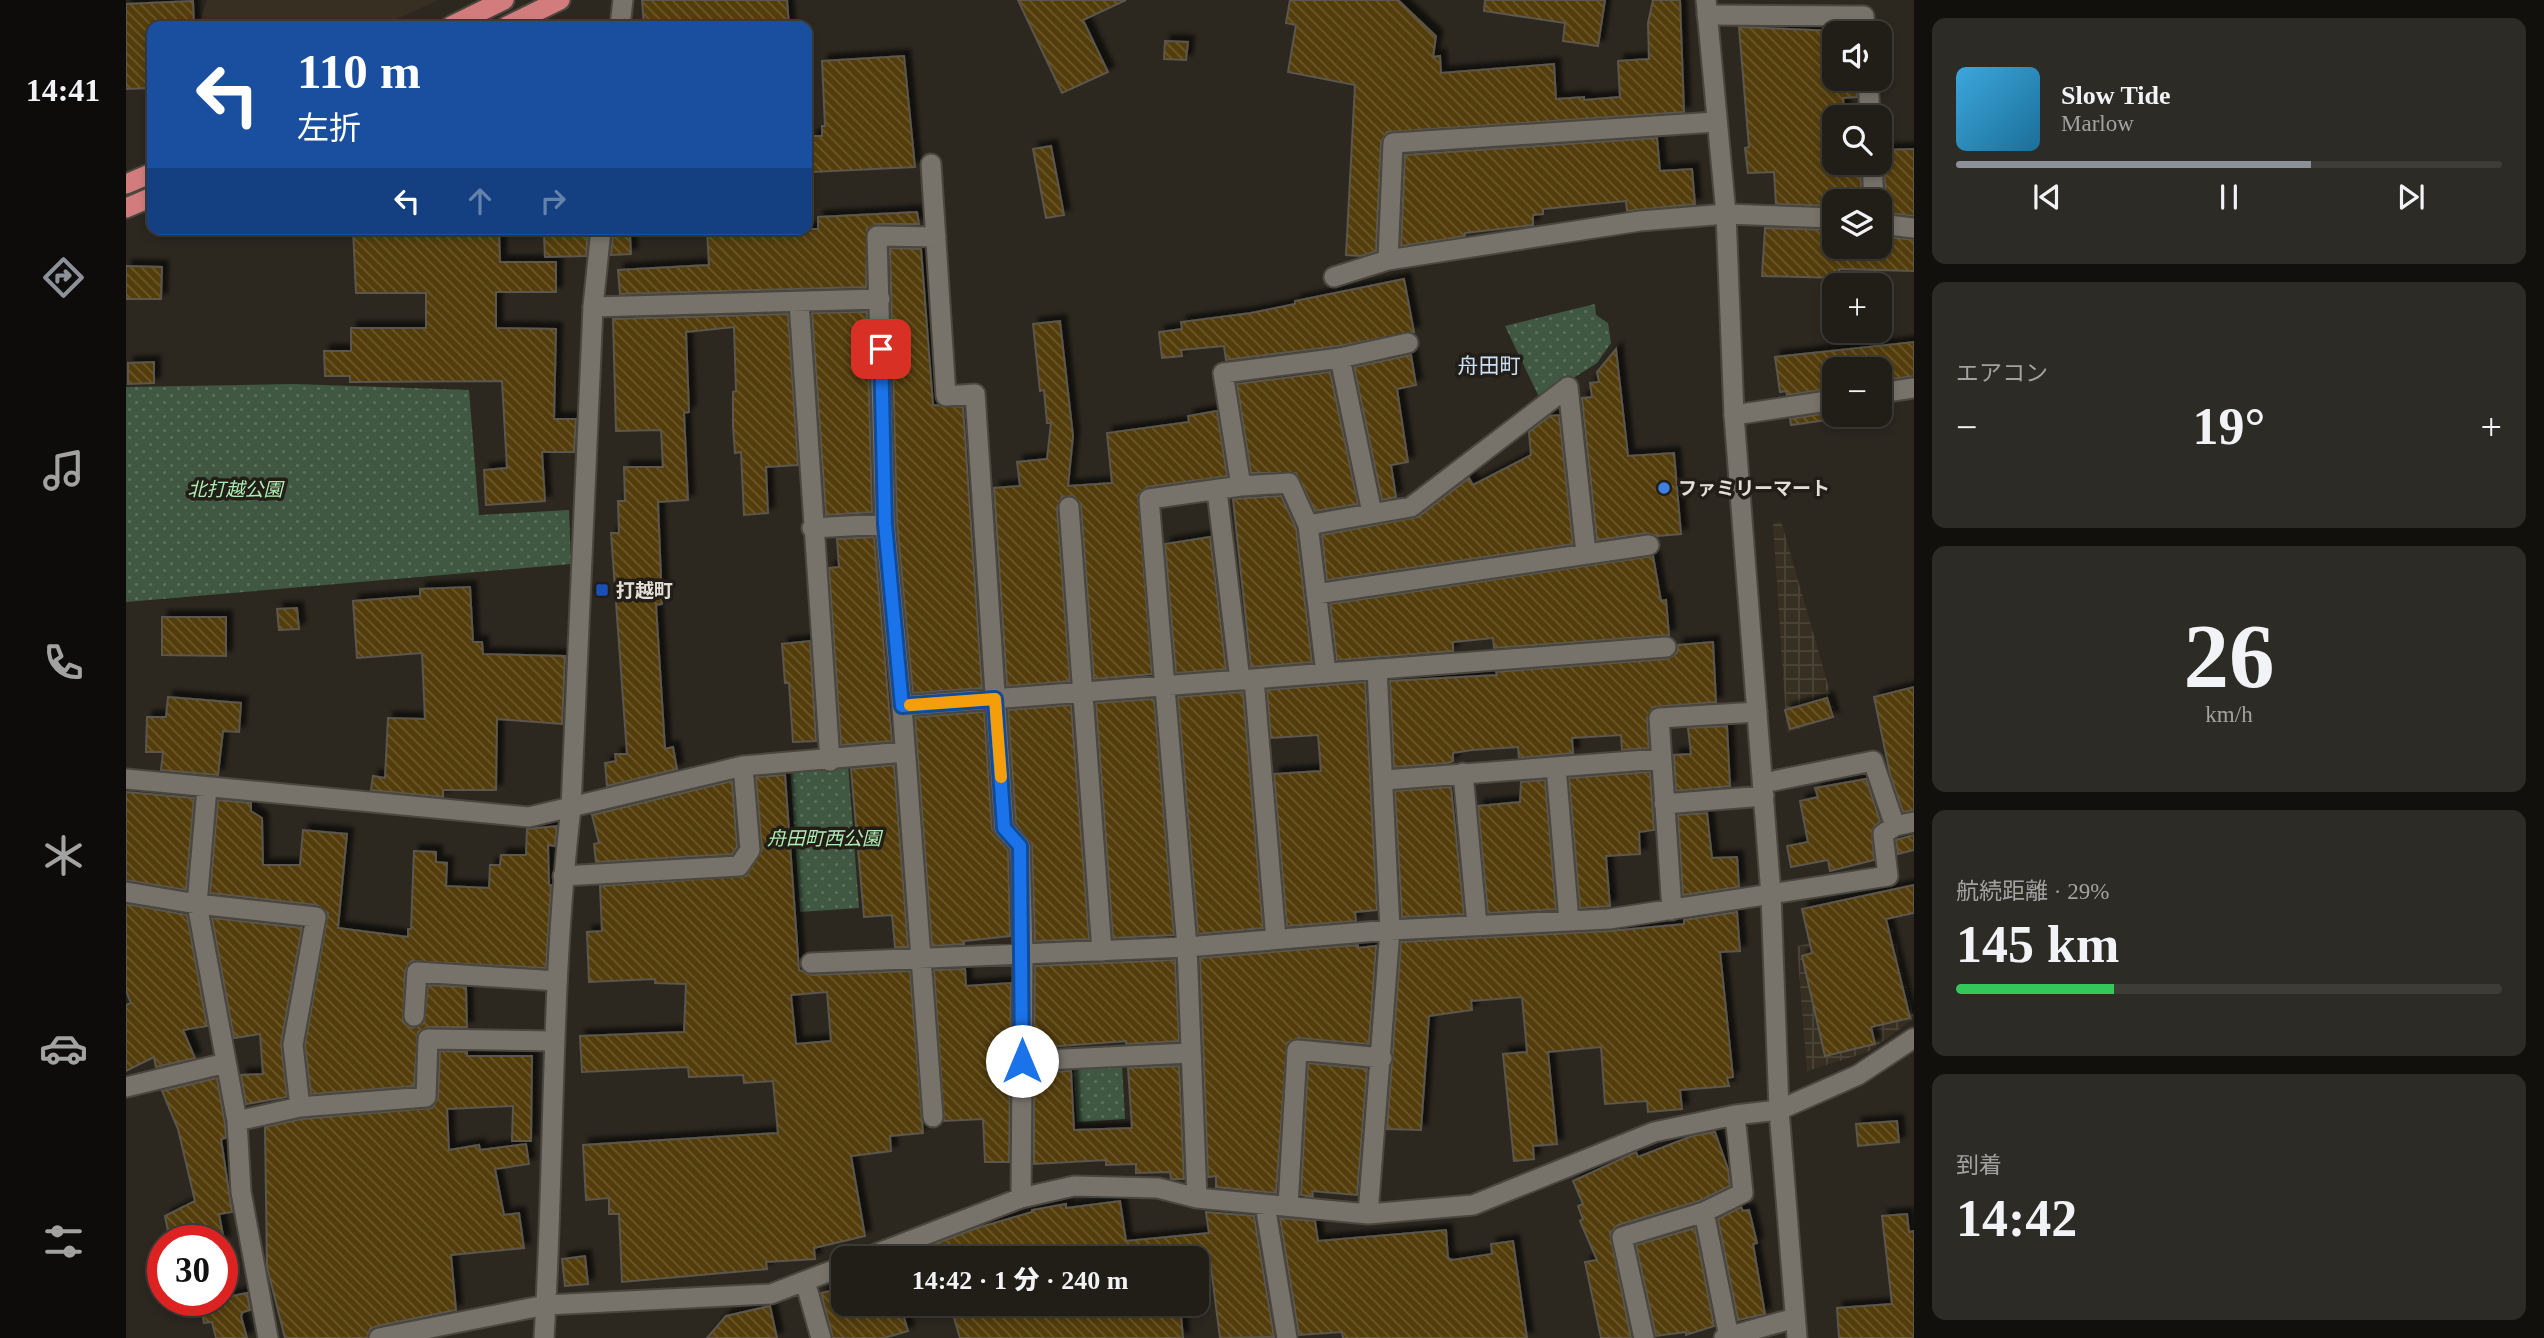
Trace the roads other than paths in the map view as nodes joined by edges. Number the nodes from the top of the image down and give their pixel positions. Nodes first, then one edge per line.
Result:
1 (504, 0) edge
2 (560, 0) edge
3 (623, 0) edge
4 (1706, 8) edge
5 (461, 21) edge
6 (517, 21) edge
7 (621, 21) edge
8 (1864, 21) edge
9 (1716, 122) junction
10 (931, 164) dead end
11 (147, 175) edge
12 (126, 184) edge
13 (147, 199) edge
14 (126, 208) edge
15 (1726, 214) junction
16 (1822, 218) edge
17 (1892, 225) edge
18 (1914, 228) edge
19 (600, 235) edge
20 (936, 237) junction
21 (1388, 261) junction
22 (1334, 277) dead end
23 (880, 299) junction
24 (799, 302) junction
25 (593, 307) junction
26 (1408, 343) dead end
27 (1340, 358) junction
28 (1914, 388) edge
29 (1892, 391) edge
30 (1822, 402) edge
31 (1734, 415) junction
32 (1241, 486) junction
33 (1217, 491) junction
34 (1069, 507) dead end
35 (1372, 513) junction
36 (885, 524) junction
37 (1308, 525) junction
38 (812, 528) junction
39 (1649, 545) dead end
40 (1586, 553) junction
41 (1316, 594) junction
42 (1666, 647) dead end
43 (1377, 669) junction
44 (1326, 673) junction
45 (1247, 679) junction
46 (1164, 686) junction
47 (1085, 692) junction
48 (995, 699) junction
49 (902, 706) junction
50 (1757, 712) junction
51 (905, 752) junction
52 (1660, 758) junction
53 (830, 761) junction
54 (743, 766) junction
55 (1556, 766) junction
56 (1462, 774) junction
57 (126, 779) edge
58 (1385, 780) junction
59 (207, 788) junction
60 (1763, 790) junction
61 (1664, 804) junction
62 (571, 808) junction
63 (1904, 824) edge
64 (563, 876) junction
65 (126, 891) edge
66 (1771, 895) junction
67 (197, 904) junction
68 (1672, 910) junction
69 (1569, 921) junction
70 (1477, 925) junction
71 (1390, 930) junction
72 (1276, 939) junction
73 (1187, 947) junction
74 (1102, 951) junction
75 (1023, 954) junction
76 (920, 959) junction
77 (811, 962) dead end
78 (557, 981) junction
79 (414, 1016) dead end
80 (1914, 1038) edge
81 (554, 1041) junction
82 (1191, 1053) junction
83 (1382, 1058) junction
84 (1022, 1061) junction
85 (226, 1063) junction
86 (126, 1087) edge
87 (300, 1107) junction
88 (1779, 1110) junction
89 (1735, 1115) junction
90 (933, 1117) dead end
91 (237, 1121) junction
92 (1021, 1198) junction
93 (1198, 1198) junction
94 (1265, 1205) junction
95 (1288, 1206) junction
96 (1704, 1212) junction
97 (1368, 1214) junction
98 (896, 1246) edge
99 (831, 1271) edge
100 (805, 1281) junction
101 (546, 1305) junction
102 (1795, 1318) junction
103 (1726, 1337) edge
104 (268, 1338) edge
105 (379, 1338) edge
106 (544, 1338) edge
107 (821, 1338) edge
108 (1287, 1338) edge
109 (1644, 1338) edge
110 (1797, 1338) edge

1 - 5 highway
2 - 6 highway
3 - 7 street
4 - 8 street
4 - 9 street
9 - 15 street
9 - 21 street
10 - 20 street
11 - 12 highway
13 - 14 highway
15 - 16 street
15 - 21 street
15 - 31 street
17 - 18 street
19 - 25 street
20 - 23 street
20 - 48 street
21 - 22 street
23 - 24 street
23 - 36 street
24 - 25 street
24 - 38 street
25 - 62 street
26 - 27 street
27 - 32 street
27 - 35 street
28 - 29 street
30 - 31 street
31 - 50 street
32 - 33 street
32 - 37 street
33 - 45 street
33 - 46 street
34 - 47 street
35 - 37 street
35 - 40 street
36 - 38 street
36 - 49 street
37 - 41 street
38 - 53 street
39 - 40 street
40 - 41 street
41 - 44 street
42 - 43 street
43 - 44 street
43 - 58 street
44 - 45 street
45 - 46 street
45 - 72 street
46 - 47 street
46 - 73 street
47 - 48 street
47 - 74 street
48 - 49 street
48 - 75 street
49 - 51 street
50 - 52 street
50 - 60 street
51 - 53 street
51 - 76 street
52 - 55 street
52 - 61 street
53 - 54 street
54 - 62 street
54 - 64 street
55 - 56 street
55 - 69 street
56 - 58 street
56 - 70 street
57 - 59 street
58 - 71 street
59 - 62 street
59 - 67 street
60 - 61 street
60 - 63 street
60 - 66 street
61 - 68 street
62 - 64 street
63 - 66 street
64 - 78 street
65 - 67 street
66 - 68 street
66 - 88 street
67 - 85 street
67 - 87 street
68 - 69 street
69 - 70 street
70 - 71 street
71 - 72 street
71 - 83 street
72 - 73 street
73 - 74 street
73 - 82 street
74 - 75 street
75 - 76 street
75 - 84 street
76 - 77 street
76 - 90 street
78 - 79 street
78 - 81 street
80 - 88 street
81 - 87 street
81 - 101 street
82 - 84 street
82 - 93 street
83 - 95 street
83 - 97 street
84 - 92 street
85 - 86 street
85 - 91 street
87 - 91 street
88 - 89 street
88 - 102 street
89 - 96 street
89 - 97 street
91 - 104 street
92 - 93 street
92 - 98 street
93 - 94 street
94 - 95 street
94 - 108 street
95 - 97 street
96 - 103 street
96 - 109 street
99 - 100 street
100 - 101 street
100 - 107 street
101 - 105 street
101 - 106 street
102 - 103 street
102 - 110 street

